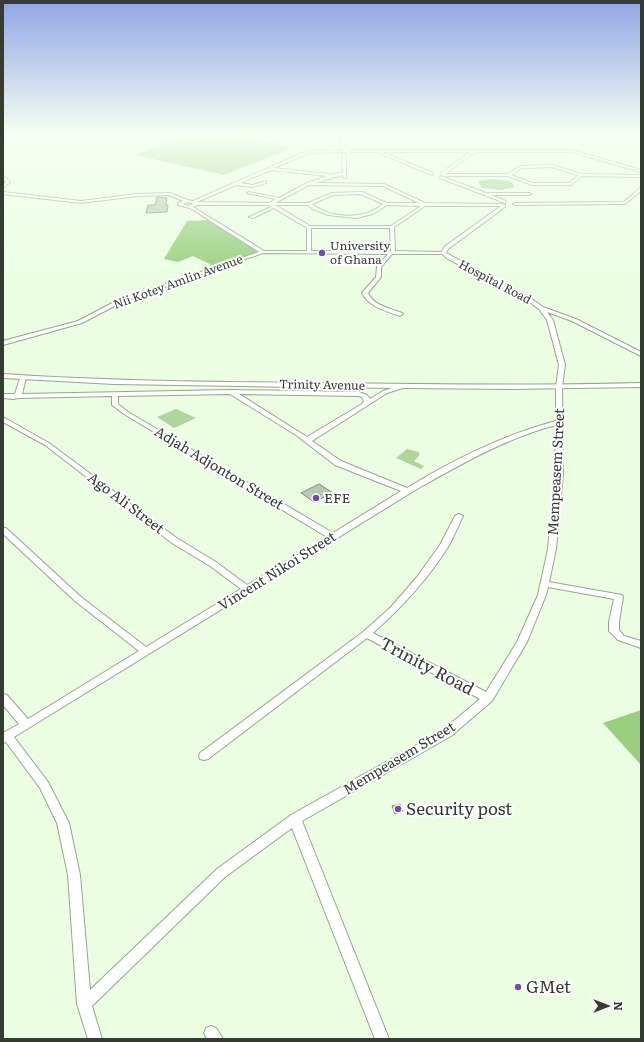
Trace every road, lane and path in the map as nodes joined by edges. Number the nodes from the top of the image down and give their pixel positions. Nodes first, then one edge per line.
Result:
1 (240, 183) edge
2 (263, 183) edge
3 (311, 183) edge
4 (457, 183) edge
5 (528, 183) edge
6 (573, 183) edge
7 (237, 184) junction
8 (308, 184) junction
9 (346, 184) junction
10 (641, 189) edge
11 (3, 193) edge
12 (249, 193) dead end
13 (347, 194) junction
14 (482, 194) junction
15 (529, 194) dead end
16 (280, 199) junction
17 (186, 201) junction
18 (196, 203) junction
19 (270, 204) junction
20 (309, 204) junction
21 (386, 204) junction
22 (424, 204) junction
23 (503, 204) junction
24 (191, 207) junction
25 (274, 208) junction
26 (251, 217) dead end
27 (309, 227) junction
28 (392, 227) junction
29 (262, 252) junction
30 (309, 252) junction
31 (392, 253) junction
32 (443, 253) junction
33 (541, 308) junction
34 (400, 314) dead end
35 (3, 343) edge
36 (641, 354) edge
37 (3, 376) edge
38 (22, 378) junction
39 (641, 384) edge
40 (404, 386) junction
41 (559, 387) junction
42 (230, 392) junction
43 (385, 392) junction
44 (115, 395) junction
45 (362, 395) junction
46 (3, 396) edge
47 (18, 396) junction
48 (3, 400) edge
49 (365, 405) junction
50 (3, 419) edge
51 (560, 422) junction
52 (308, 440) junction
53 (407, 491) junction
54 (459, 516) dead end
55 (3, 530) edge
56 (333, 537) junction
57 (545, 584) junction
58 (247, 589) junction
59 (366, 634) junction
60 (641, 645) edge
61 (146, 652) junction
62 (3, 698) edge
63 (488, 698) junction
64 (26, 724) junction
65 (5, 737) edge
66 (204, 756) dead end
67 (295, 819) junction
68 (84, 1004) junction
69 (95, 1039) edge
70 (382, 1039) edge

1 - 7 street
2 - 7 street
3 - 8 street
4 - 14 street
5 - 6 street
7 - 18 street
8 - 9 street
8 - 16 street
9 - 13 street
9 - 22 street
10 - 23 street
11 - 17 street
12 - 16 street
13 - 20 street
13 - 21 street
14 - 15 street
14 - 23 street
16 - 19 street
17 - 18 street
17 - 24 street
18 - 19 street
18 - 24 street
19 - 20 street
19 - 25 street
20 - 21 street
21 - 22 street
22 - 23 street
22 - 28 street
23 - 32 street, Hospital Road
24 - 29 street
25 - 26 street
25 - 27 street
27 - 28 street
27 - 30 street
28 - 31 street
29 - 30 street
29 - 35 street, Nii Kotey Amlin Avenue
30 - 31 street
31 - 32 street
31 - 34 street
32 - 33 street, Hospital Road
33 - 36 street
33 - 41 street, Hospital Road
37 - 38 street, Trinity Avenue
38 - 40 street, Trinity Avenue
38 - 47 street
39 - 41 street, Trinity Avenue
40 - 41 street, Trinity Avenue
40 - 43 street
41 - 51 street, Mempeasem Street
42 - 44 street
42 - 45 street
42 - 52 street
43 - 45 street
43 - 49 street
44 - 47 street
44 - 56 street, Adjah Adjonton Street
45 - 49 street
46 - 47 street
47 - 48 street
49 - 52 street
50 - 58 street, Ago Ali Street
51 - 53 street, Vincent Nikoi Street
51 - 57 street, Mempeasem Street
52 - 53 street
53 - 56 street, Vincent Nikoi Street
54 - 59 street
55 - 61 street
56 - 58 street, Vincent Nikoi Street
57 - 60 street
57 - 63 street, Mempeasem Street
58 - 61 street, Vincent Nikoi Street
59 - 63 street, Trinity Road
59 - 66 street
61 - 64 street, Vincent Nikoi Street
62 - 64 street
63 - 67 street, Mempeasem Street
64 - 65 street, Vincent Nikoi Street
65 - 68 street
67 - 68 street, Mempeasem Street
67 - 70 street
68 - 69 street

